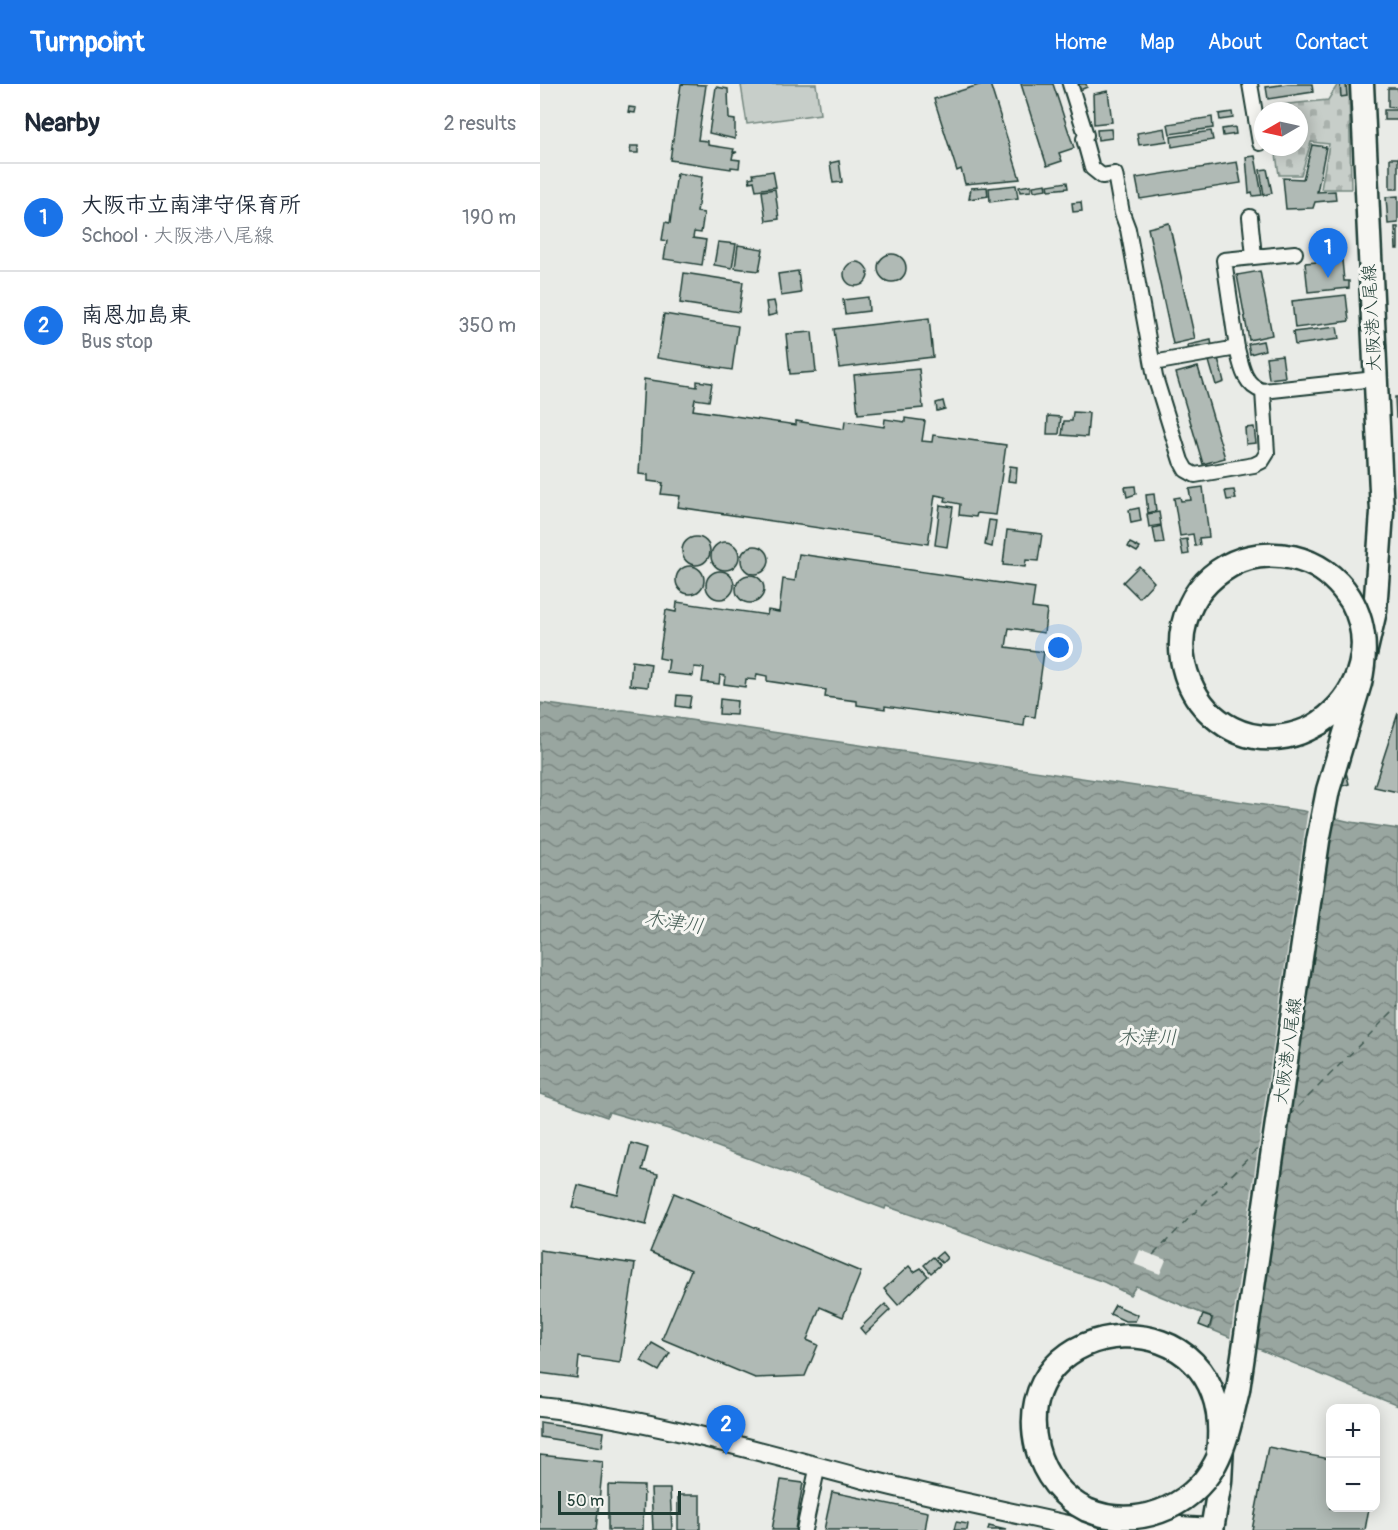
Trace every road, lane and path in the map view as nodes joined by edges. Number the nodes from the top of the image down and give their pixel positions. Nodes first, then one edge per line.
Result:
1 (1070, 84) edge
2 (1250, 84) edge
3 (1362, 84) edge
4 (1254, 108) edge
5 (1250, 217) dead end
6 (1295, 254) dead end
7 (1254, 256) junction
8 (1237, 348) junction
9 (1153, 363) junction
10 (1375, 379) junction
11 (1263, 391) junction
12 (1390, 510) edge
13 (540, 1407) edge
14 (818, 1465) junction
15 (1027, 1516) junction
16 (1212, 1529) edge
17 (804, 1530) edge
18 (1090, 1530) edge

1 - 9 street
2 - 4 street
3 - 10 main road, 大阪港八尾線
5 - 7 street
6 - 7 street
7 - 8 street
8 - 9 street
8 - 11 street
9 - 11 street
10 - 11 street
10 - 12 main road, 大阪港八尾線
12 - 16 main road, 大阪港八尾線, bridge
13 - 14 street
14 - 15 street
14 - 17 street
15 - 16 street
15 - 18 street

